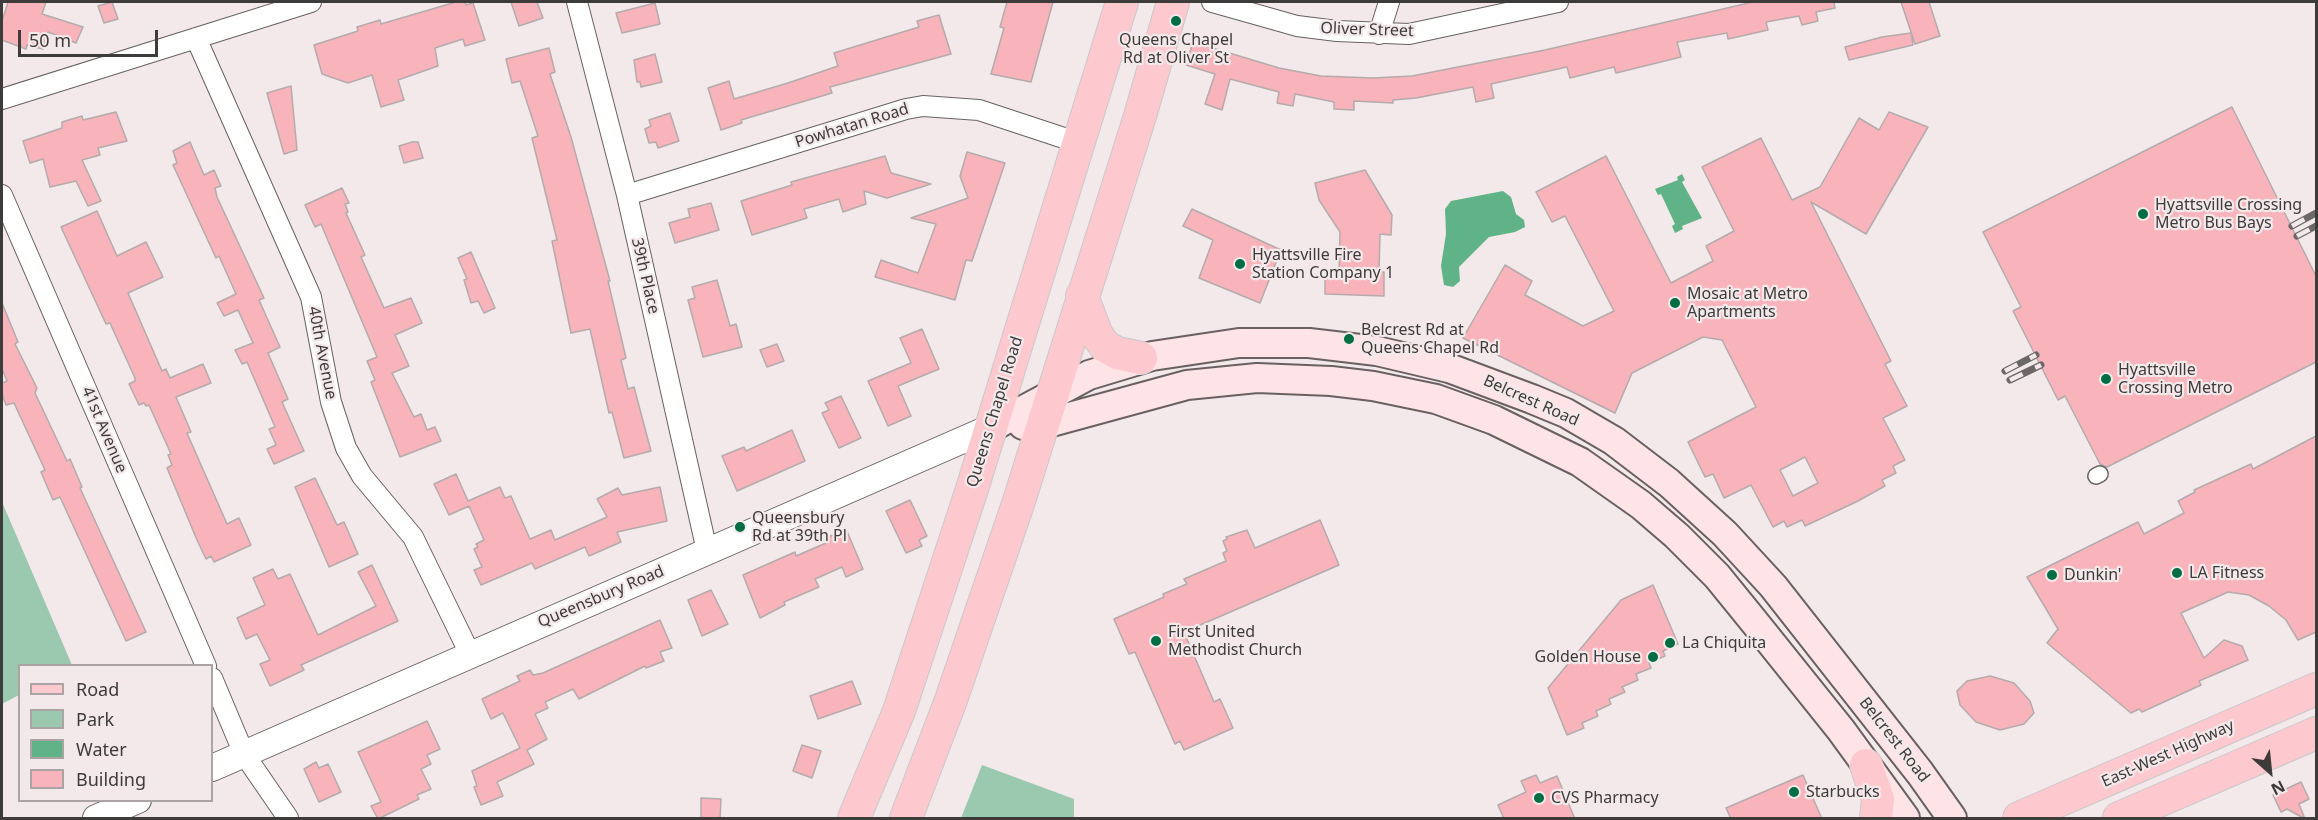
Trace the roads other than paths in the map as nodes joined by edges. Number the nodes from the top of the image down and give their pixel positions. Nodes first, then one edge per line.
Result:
1 (311, 2) edge
2 (577, 2) edge
3 (1122, 2) edge
4 (1173, 2) edge
5 (1212, 2) edge
6 (1389, 2) edge
7 (1558, 2) edge
8 (1379, 34) junction
9 (196, 38) junction
10 (2, 99) edge
11 (1079, 144) junction
12 (2, 195) edge
13 (627, 195) junction
14 (1082, 296) junction
15 (1285, 343) junction
16 (1142, 358) junction
17 (1331, 381) junction
18 (1054, 391) junction
19 (1044, 424) junction
20 (990, 428) junction
21 (707, 552) junction
22 (470, 654) junction
23 (205, 664) edge
24 (213, 680) edge
25 (2316, 689) edge
26 (2316, 733) edge
27 (244, 754) junction
28 (1866, 765) junction
29 (213, 768) edge
30 (136, 802) edge
31 (96, 819) edge
32 (288, 819) edge
33 (854, 819) edge
34 (906, 819) edge
35 (1876, 819) edge
36 (1905, 819) edge
37 (1952, 819) edge
38 (2019, 819) edge
39 (2119, 819) edge

1 - 9 street
2 - 13 street, 39th Place
3 - 11 main road, Queens Chapel Road
4 - 14 main road
5 - 8 street, Oliver Street
6 - 8 street
7 - 8 street, Oliver Street
9 - 10 street
9 - 22 street, 40th Avenue
11 - 13 street, Powhatan Road
11 - 20 main road, Queens Chapel Road
12 - 23 street, 41st Avenue
13 - 21 street, 39th Place
14 - 16 main road
14 - 18 main road
15 - 16 main road, Belcrest Road
15 - 17 main road
15 - 37 main road, Belcrest Road
16 - 18 main road, Belcrest Road
17 - 19 main road, Belcrest Road
17 - 28 main road, Belcrest Road
18 - 19 main road
18 - 20 main road, Queensbury Road
19 - 20 main road, Queensbury Road
19 - 34 main road
20 - 21 street, Queensbury Road
20 - 33 main road, Queens Chapel Road
21 - 22 street, Queensbury Road
22 - 27 street, Queensbury Road
24 - 27 street
25 - 38 main road, East-West Highway
26 - 39 main road
27 - 29 street, Queensbury Road
27 - 32 street
28 - 35 main road
28 - 36 main road, Belcrest Road
30 - 31 street

